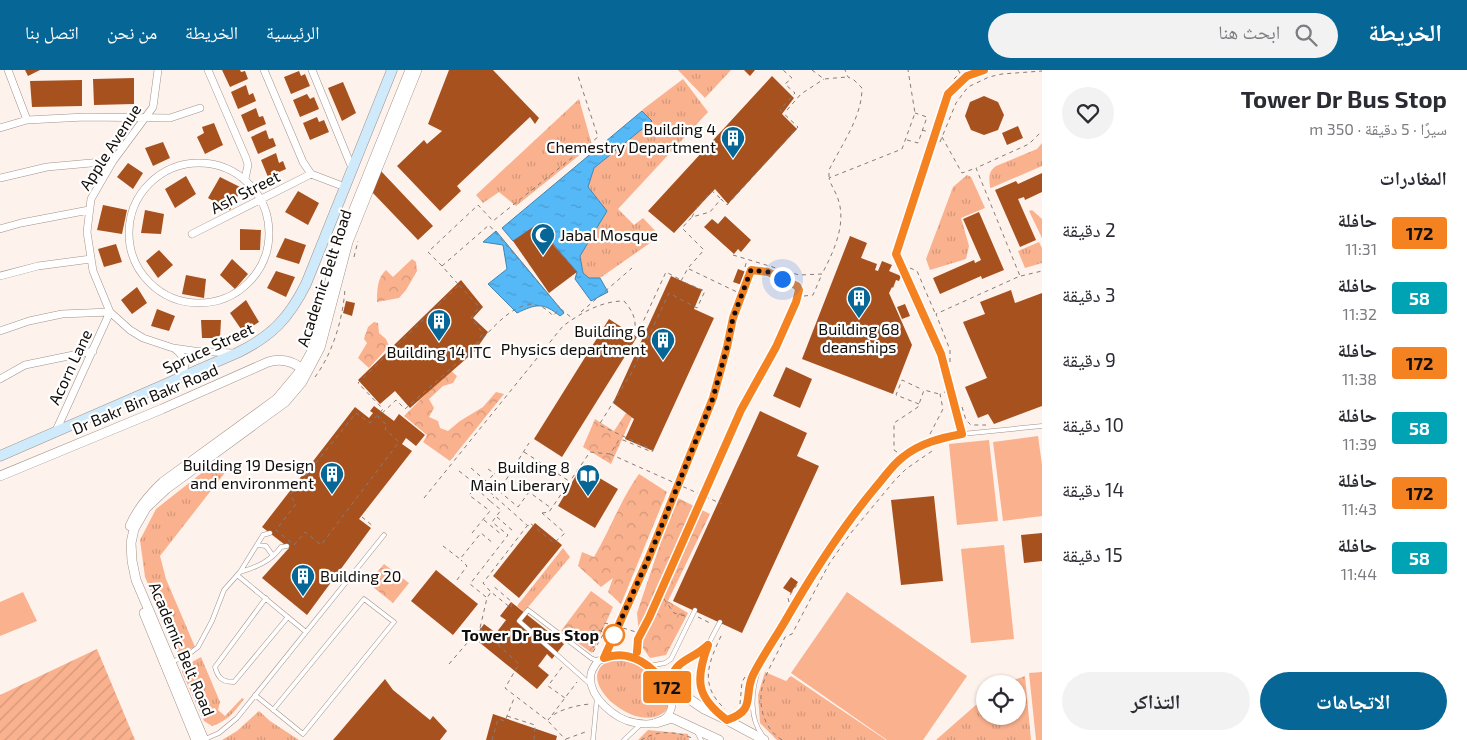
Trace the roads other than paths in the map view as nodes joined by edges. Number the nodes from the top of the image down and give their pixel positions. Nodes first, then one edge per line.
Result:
1 (8, 70) edge
2 (158, 70) edge
3 (208, 70) edge
4 (264, 70) edge
5 (312, 70) edge
6 (392, 70) edge
7 (410, 70) edge
8 (417, 70) edge
9 (984, 70) edge
10 (200, 108) dead end
11 (145, 118) junction
12 (27, 120) junction
13 (0, 128) edge
14 (113, 161) junction
15 (352, 168) junction
16 (311, 174) junction
17 (0, 178) edge
18 (245, 179) junction
19 (345, 187) junction
20 (261, 199) junction
21 (89, 210) junction
22 (0, 229) edge
23 (192, 234) dead end
24 (91, 259) junction
25 (0, 276) edge
26 (110, 312) junction
27 (0, 331) edge
28 (173, 348) junction
29 (93, 351) junction
30 (237, 353) junction
31 (302, 369) junction
32 (0, 378) edge
33 (178, 379) junction
34 (1042, 426) edge
35 (55, 433) junction
36 (962, 434) junction
37 (0, 456) edge
38 (0, 476) edge
39 (270, 533) dead end
40 (384, 535) dead end
41 (257, 545) junction
42 (287, 546) dead end
43 (273, 556) junction
44 (239, 573) junction
45 (266, 598) junction
46 (695, 610) dead end
47 (288, 617) junction
48 (720, 622) dead end
49 (306, 632) junction
50 (708, 645) junction
51 (601, 659) junction
52 (640, 660) junction
53 (172, 662) junction
54 (761, 662) junction
55 (649, 666) junction
56 (592, 686) junction
57 (670, 692) junction
58 (255, 695) junction
59 (597, 697) junction
60 (274, 710) junction
61 (727, 715) junction
62 (652, 723) junction
63 (695, 728) junction
64 (196, 740) edge
65 (203, 740) edge
66 (592, 740) edge
67 (624, 740) edge
68 (701, 740) edge
69 (719, 740) edge
70 (764, 740) edge
71 (768, 740) edge

1 - 12 street
2 - 11 street, Apple Avenue
3 - 18 street
4 - 16 street
5 - 15 street
6 - 15 main road, Spruce Street
7 - 31 street, Academic Belt Road
8 - 53 street, Academic Belt Road
9 - 36 lane
10 - 11 street
11 - 12 street
11 - 14 street, Apple Avenue
12 - 13 street
14 - 17 street
14 - 21 street, Apple Avenue
15 - 19 main road, Spruce Street
16 - 19 street
16 - 20 street, Ash Street
18 - 20 street
18 - 20 street
19 - 30 main road, Spruce Street
20 - 23 street, Ash Street
21 - 22 street
21 - 24 street, Apple Avenue
24 - 25 street
24 - 26 street, Apple Avenue
26 - 27 street
26 - 28 street, Apple Avenue
26 - 29 street, Acorn Lane
28 - 30 street, Apple Avenue
28 - 33 street
29 - 32 street
29 - 35 street, Acorn Lane
30 - 33 main road, Spruce Street
31 - 38 street, Dr Bakr Bin Bakr Road
31 - 64 street, Academic Belt Road
33 - 35 main road, Spruce Street
34 - 36 lane
35 - 37 main road, Spruce Street
36 - 54 lane
39 - 41 lane
40 - 49 lane
41 - 43 lane
41 - 44 lane
42 - 43 lane
43 - 44 lane
44 - 45 lane
44 - 53 lane
45 - 47 lane
45 - 47 lane
46 - 55 lane
47 - 49 lane
48 - 50 lane
49 - 58 lane
50 - 57 lane
50 - 61 lane
51 - 52 street
51 - 52 lane
51 - 56 street
51 - 56 lane
52 - 55 street
53 - 65 street, Academic Belt Road
54 - 61 lane
54 - 71 lane
55 - 57 street
56 - 59 street
57 - 61 street
57 - 62 street
58 - 60 lane
58 - 65 lane
59 - 62 street
59 - 66 lane
60 - 60 lane
61 - 70 street
62 - 63 street
62 - 67 lane
63 - 68 lane
63 - 69 street

